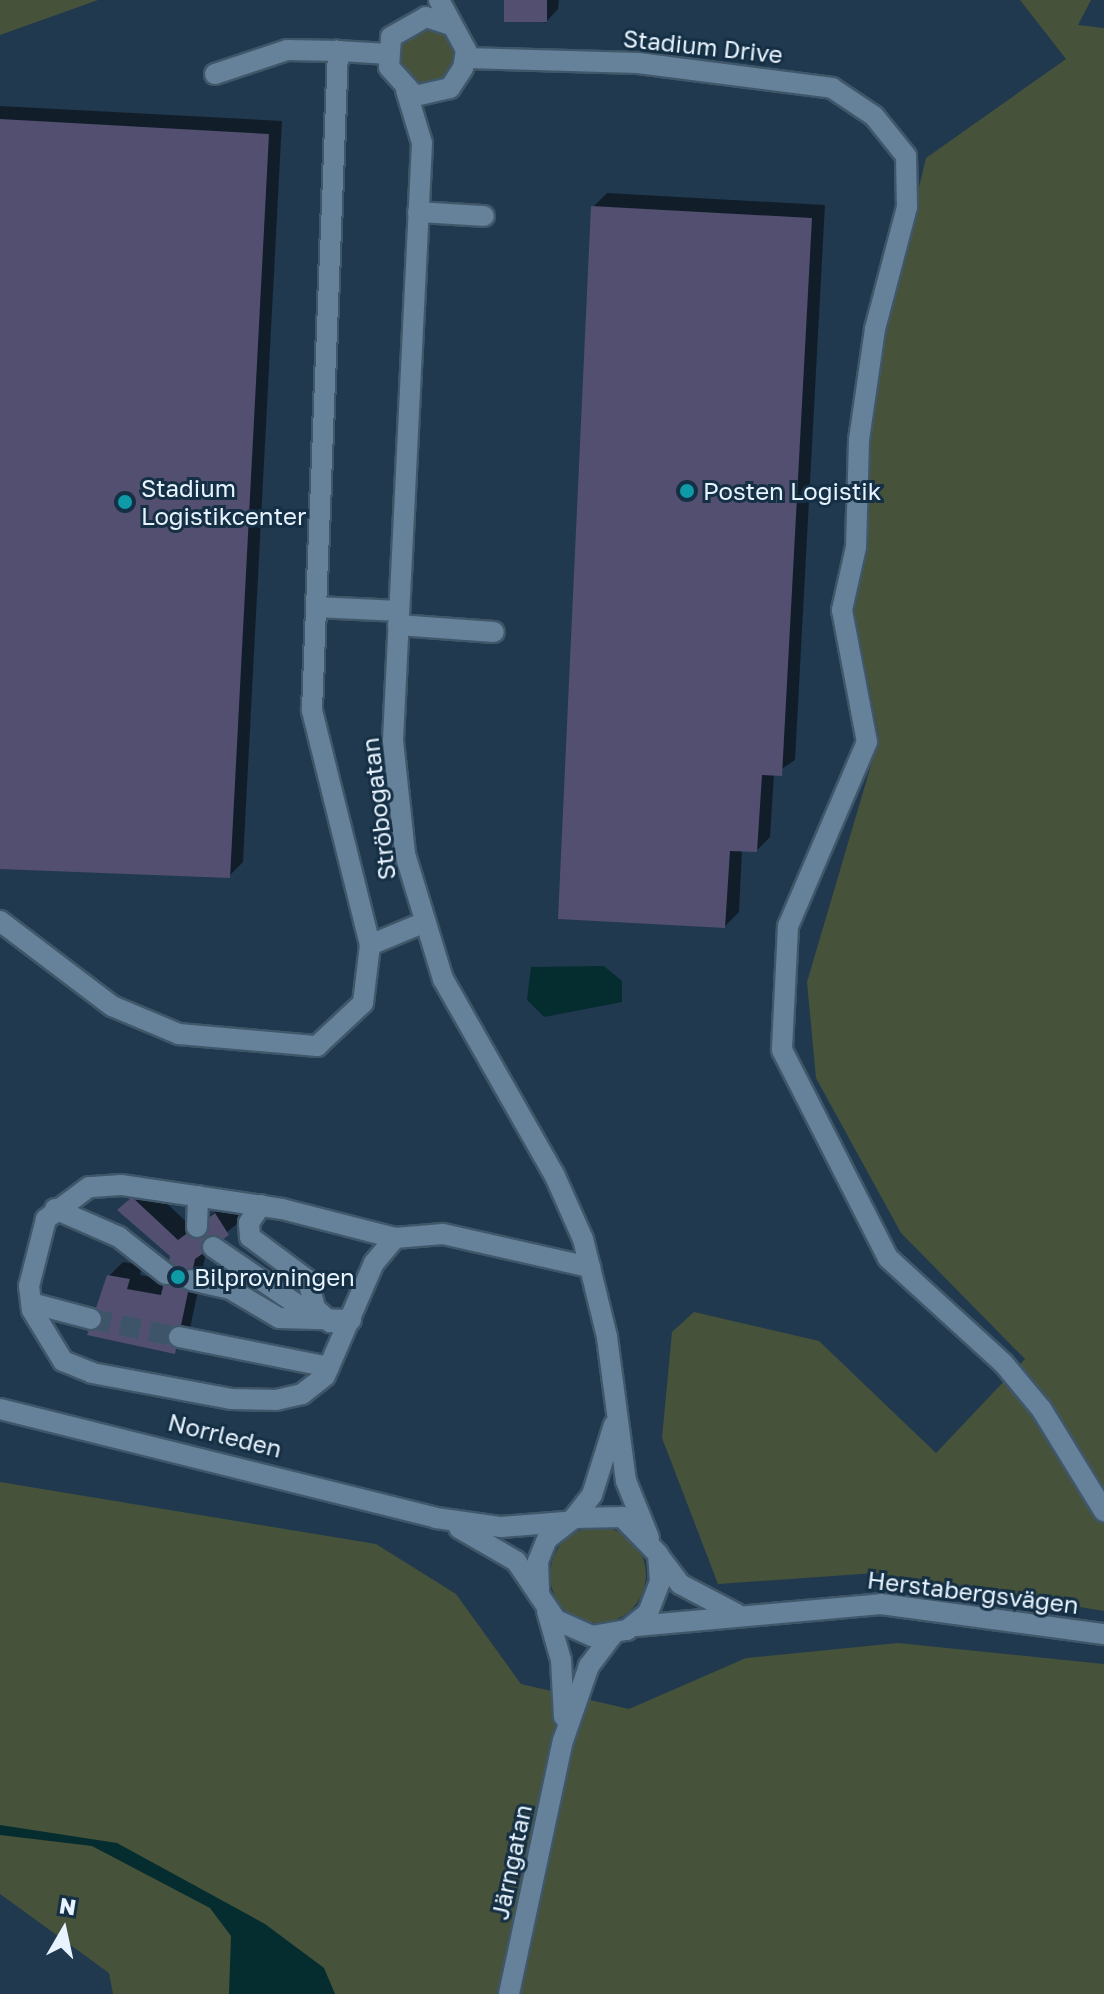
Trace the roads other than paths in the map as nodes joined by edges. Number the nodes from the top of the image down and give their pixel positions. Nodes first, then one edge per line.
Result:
1 (424, 0) edge
2 (439, 0) edge
3 (413, 20) junction
4 (451, 25) junction
5 (338, 51) junction
6 (387, 54) junction
7 (466, 58) junction
8 (215, 74) dead end
9 (406, 90) junction
10 (438, 95) junction
11 (422, 143) junction
12 (418, 212) junction
13 (484, 216) dead end
14 (316, 607) junction
15 (399, 618) junction
16 (494, 632) dead end
17 (0, 921) edge
18 (423, 923) junction
19 (370, 945) junction
20 (198, 1196) junction
21 (261, 1205) junction
22 (55, 1209) junction
23 (338, 1225) junction
24 (197, 1227) dead end
25 (395, 1238) junction
26 (213, 1247) dead end
27 (374, 1263) junction
28 (590, 1267) junction
29 (166, 1274) dead end
30 (191, 1280) dead end
31 (31, 1303) junction
32 (91, 1319) tunnel mouth
33 (340, 1321) junction
34 (179, 1337) tunnel mouth
35 (329, 1367) junction
36 (0, 1409) edge
37 (614, 1425) junction
38 (1104, 1511) edge
39 (436, 1518) junction
40 (569, 1520) junction
41 (654, 1546) junction
42 (542, 1600) junction
43 (741, 1616) junction
44 (634, 1626) junction
45 (1104, 1634) edge
46 (612, 1635) junction
47 (563, 1741) junction
48 (509, 1994) edge

1 - 3 street
2 - 4 street
3 - 4 street
3 - 6 street
4 - 7 street
5 - 6 street
5 - 8 street
5 - 14 street
6 - 9 street
7 - 10 street
7 - 38 street, Stadium Drive
9 - 10 street
9 - 11 street, Ströbogatan
10 - 11 street, Ströbogatan
11 - 12 street, Ströbogatan
12 - 13 street
12 - 15 street, Ströbogatan
14 - 15 street
14 - 19 street
15 - 16 street
15 - 18 street, Ströbogatan
17 - 19 street
18 - 19 street
18 - 28 street, Ströbogatan
20 - 21 street
20 - 22 street
20 - 24 street
21 - 23 street
21 - 33 street
22 - 29 street
22 - 31 street
23 - 25 street
23 - 27 street
25 - 27 street
25 - 28 street
26 - 33 street
27 - 33 street
28 - 37 street, Ströbogatan
30 - 33 street
31 - 32 street
31 - 35 street
33 - 35 street
34 - 35 street
36 - 39 street, Norrleden
37 - 40 street, Ströbogatan
37 - 41 street, Ströbogatan
39 - 40 street
39 - 42 street
40 - 41 street
40 - 42 street
41 - 43 street
41 - 44 street
42 - 46 street
42 - 47 street, Järngatan
43 - 44 street, Herstabergsvägen
43 - 45 street, Herstabergsvägen
44 - 46 street
46 - 47 street, Järngatan
47 - 48 street, Järngatan

